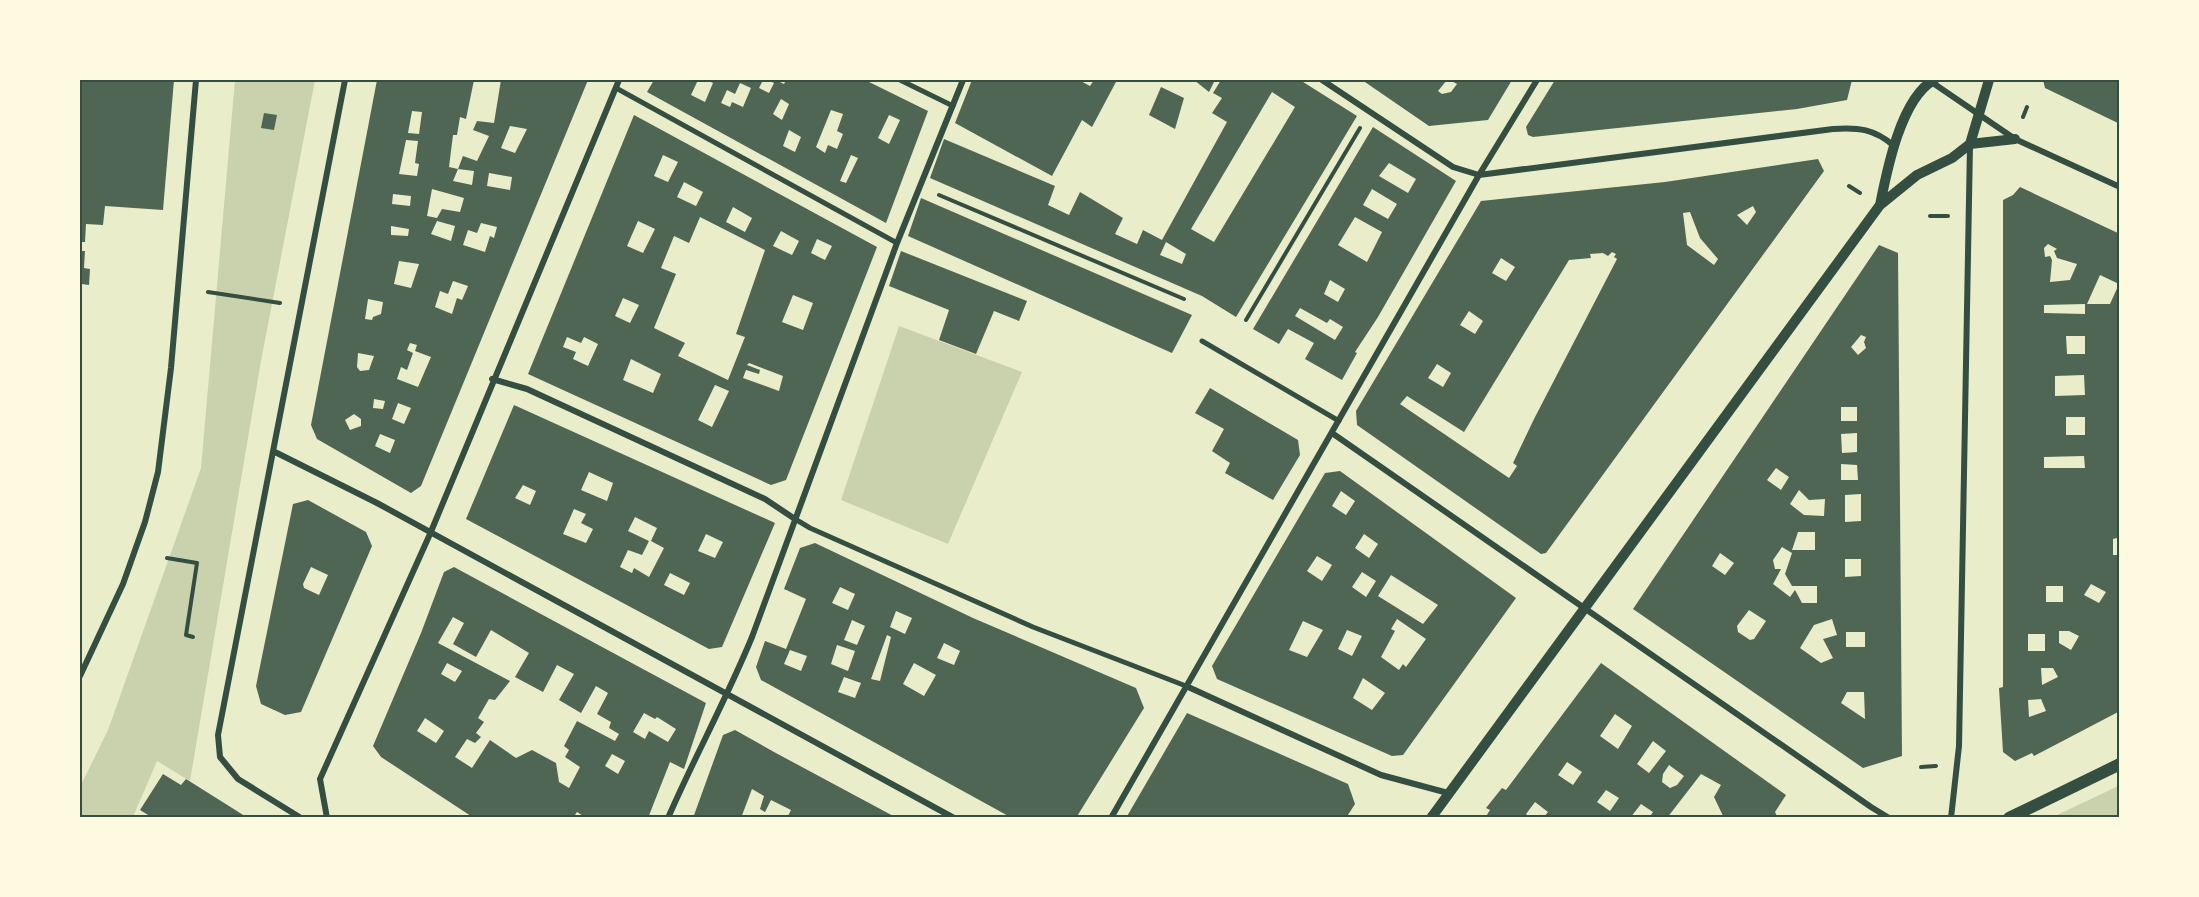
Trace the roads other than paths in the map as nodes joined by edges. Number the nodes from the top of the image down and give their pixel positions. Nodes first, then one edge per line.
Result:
1 (196, 80) edge
2 (345, 80) edge
3 (619, 80) edge
4 (900, 80) edge
5 (963, 80) edge
6 (1322, 80) edge
7 (1537, 80) edge
8 (1931, 80) edge
9 (1989, 80) edge
10 (616, 88) junction
11 (953, 106) junction
12 (1980, 115) junction
13 (2015, 139) junction
14 (1970, 144) junction
15 (1895, 147) junction
16 (1479, 176) junction
17 (2120, 187) edge
18 (1880, 205) junction
19 (897, 243) junction
20 (1202, 341) dead end
21 (492, 379) junction
22 (1339, 421) junction
23 (1332, 433) junction
24 (273, 451) junction
25 (795, 519) junction
26 (430, 534) junction
27 (1583, 610) junction
28 (80, 676) edge
29 (1186, 686) junction
30 (728, 695) junction
31 (2120, 764) edge
32 (1448, 793) junction
33 (301, 818) edge
34 (327, 818) edge
35 (668, 818) edge
36 (954, 818) edge
37 (1111, 818) edge
38 (1431, 818) edge
39 (1889, 818) edge
40 (1951, 818) edge
41 (2008, 818) edge

1 - 28 street
2 - 24 street
3 - 10 street
4 - 11 street
5 - 11 street
6 - 16 street
7 - 16 street
8 - 12 street
8 - 15 street
9 - 12 street
10 - 19 street
10 - 21 street
11 - 19 street
12 - 13 street
12 - 14 street
13 - 14 street
13 - 17 street
14 - 18 street
14 - 40 street
15 - 16 street
15 - 18 street
16 - 22 street
18 - 27 street
19 - 25 street
20 - 22 street
21 - 25 street
21 - 26 street
22 - 23 street
23 - 27 street
23 - 29 street
24 - 26 street
24 - 33 street
25 - 29 street
25 - 30 street
26 - 30 street
26 - 34 street
27 - 32 street
27 - 39 street
29 - 32 street
29 - 37 street
30 - 35 street
30 - 36 street
31 - 41 main road
32 - 38 street

